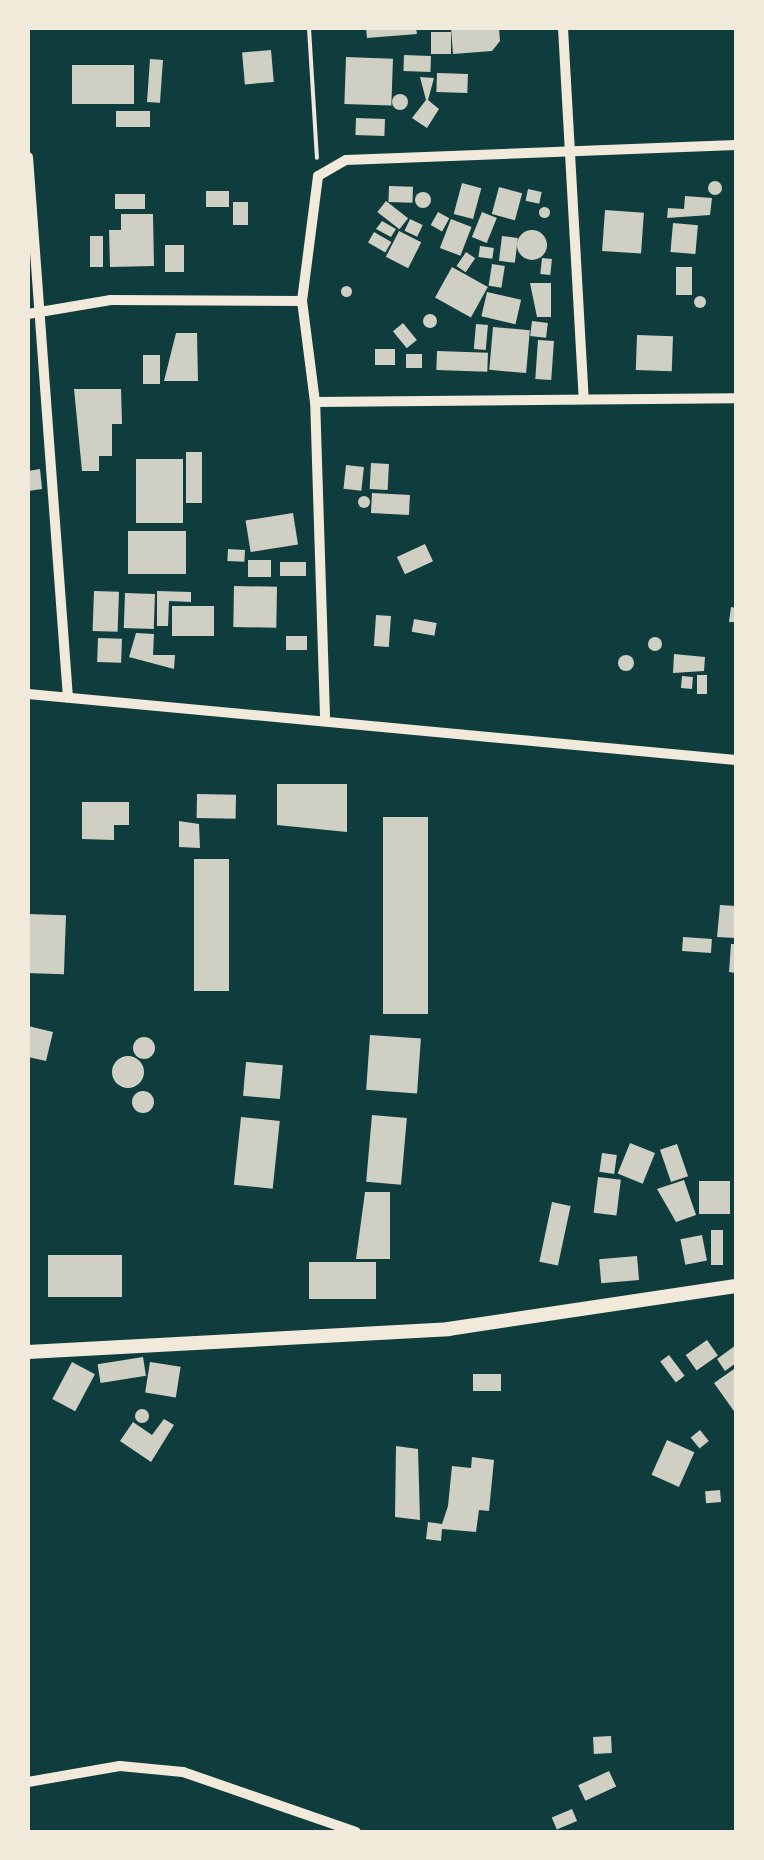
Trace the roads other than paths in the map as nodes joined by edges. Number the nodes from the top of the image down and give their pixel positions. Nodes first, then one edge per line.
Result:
1 (563, 28) edge
2 (736, 145) edge
3 (564, 149) junction
4 (28, 157) edge
5 (302, 301) junction
6 (46, 312) junction
7 (28, 314) edge
8 (584, 398) junction
9 (736, 398) edge
10 (315, 402) junction
11 (28, 694) edge
12 (68, 698) junction
13 (325, 716) junction
14 (736, 760) edge
15 (736, 1286) edge
16 (28, 1352) edge
17 (28, 1782) edge
18 (356, 1832) edge

1 - 3 street
2 - 3 street
3 - 5 street
3 - 8 street
4 - 6 street
5 - 6 street
5 - 10 street
6 - 7 street
6 - 12 street
8 - 9 street
8 - 10 street
10 - 13 street
11 - 12 street
12 - 13 street
13 - 14 street
15 - 16 main road
17 - 18 street

